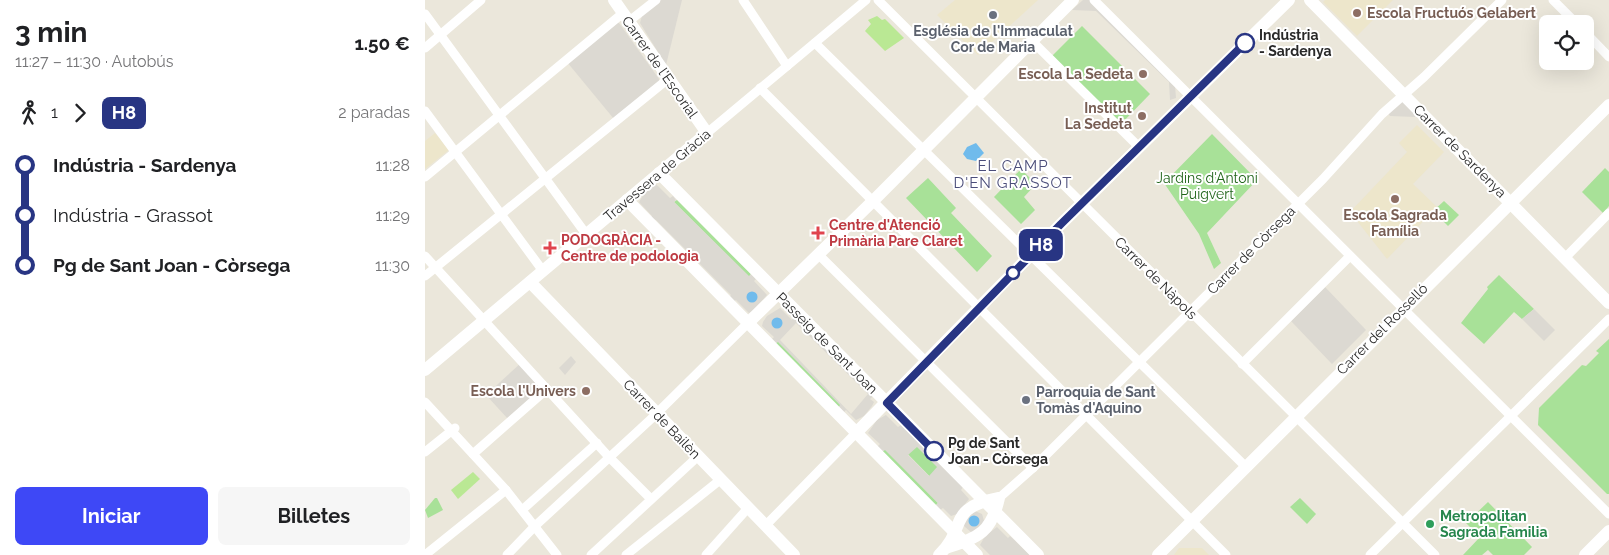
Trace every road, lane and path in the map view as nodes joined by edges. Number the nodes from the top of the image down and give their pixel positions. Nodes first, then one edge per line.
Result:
1 (481, 0) edge
2 (614, 0) edge
3 (656, 0) edge
4 (743, 0) edge
5 (879, 0) edge
6 (1073, 0) edge
7 (1094, 0) edge
8 (1289, 0) edge
9 (1310, 0) edge
10 (1501, 0) edge
11 (1553, 0) edge
12 (860, 2) edge
13 (425, 14) edge
14 (1568, 15) edge
15 (626, 17) junction
16 (440, 35) junction
17 (1032, 41) junction
18 (1594, 41) edge
19 (815, 43) junction
20 (425, 48) edge
21 (1609, 57) edge
22 (787, 66) junction
23 (668, 79) junction
24 (760, 88) junction
25 (1403, 94) junction
26 (1190, 97) junction
27 (976, 98) junction
28 (1609, 105) edge
29 (425, 110) edge
30 (499, 116) junction
31 (707, 133) junction
32 (1139, 147) junction
33 (924, 151) junction
34 (455, 152) junction
35 (659, 172) junction
36 (425, 177) edge
37 (546, 178) junction
38 (627, 200) junction
39 (875, 200) junction
40 (1511, 202) junction
41 (1082, 204) junction
42 (1297, 204) junction
43 (1609, 213) edge
44 (501, 215) junction
45 (586, 234) junction
46 (819, 255) junction
47 (425, 256) edge
48 (1031, 256) junction
49 (1350, 256) junction
50 (1565, 258) junction
51 (436, 267) junction
52 (543, 271) junction
53 (425, 276) edge
54 (530, 282) junction
55 (779, 294) junction
56 (1609, 303) edge
57 (980, 306) junction
58 (1403, 309) junction
59 (1189, 312) junction
60 (1609, 319) edge
61 (484, 321) junction
62 (747, 324) junction
63 (1139, 361) junction
64 (926, 362) junction
65 (1242, 364) junction
66 (425, 369) edge
67 (547, 389) junction
68 (425, 402) edge
69 (887, 403) junction
70 (657, 414) junction
71 (1087, 414) junction
72 (1295, 418) junction
73 (1510, 418) junction
74 (453, 429) junction
75 (855, 434) junction
76 (597, 443) junction
77 (425, 452) edge
78 (473, 454) junction
79 (696, 455) junction
80 (610, 458) junction
81 (1246, 467) junction
82 (1033, 468) junction
83 (720, 480) junction
84 (506, 490) junction
85 (999, 498) junction
86 (651, 499) junction
87 (985, 501) junction
88 (747, 508) junction
89 (522, 510) junction
90 (996, 512) junction
91 (1609, 514) edge
92 (1192, 521) junction
93 (1403, 524) junction
94 (766, 525) junction
95 (535, 526) junction
96 (1609, 531) edge
97 (954, 532) junction
98 (964, 542) junction
99 (942, 552) edge
100 (425, 554) edge
101 (507, 555) edge
102 (557, 555) edge
103 (591, 555) edge
104 (626, 555) edge
105 (706, 555) edge
106 (794, 555) edge
107 (977, 555) edge
108 (1038, 555) edge
109 (1158, 555) edge
110 (1226, 555) edge
111 (1370, 555) edge
112 (1435, 555) edge
113 (1585, 555) edge

1 - 16 street
2 - 15 main road, Carrer de l'Escorial
3 - 15 street
4 - 22 street
5 - 27 street, Carrer de Nàpols
6 - 17 main road
7 - 26 street
8 - 26 main road
9 - 25 main road, Carrer de Sardenya
10 - 25 street, Carrer de Còrsega
11 - 14 street
12 - 19 street, Travessera de Gràcia
13 - 16 street
15 - 23 main road, Carrer de l'Escorial
15 - 30 street
16 - 20 street
16 - 30 street
17 - 27 main road
17 - 32 street
18 - 21 street
19 - 22 street, Travessera de Gràcia
19 - 33 street
22 - 24 street, Travessera de Gràcia
23 - 31 main road, Carrer de l'Escorial
23 - 37 street
24 - 31 street, Travessera de Gràcia
24 - 39 street
25 - 40 main road, Carrer de Sardenya
25 - 42 street, Carrer de Còrsega
26 - 32 main road
26 - 42 street
27 - 33 main road
27 - 41 street, Carrer de Nàpols
28 - 40 main road, Carrer del Rosselló
29 - 34 street
30 - 34 street
30 - 37 street
31 - 35 main road, Travessera de Gràcia
32 - 41 main road
33 - 39 main road
33 - 48 street
34 - 36 street
34 - 44 street
35 - 38 main road, Travessera de Gràcia
35 - 55 main road, Passeig de Sant Joan
37 - 44 street
37 - 45 street
38 - 45 main road, Travessera de Gràcia
38 - 62 main road
39 - 46 main road
39 - 57 street
40 - 50 main road, Carrer de Sardenya
40 - 58 main road, Carrer del Rosselló
41 - 48 main road
41 - 59 street, Carrer de Nàpols
42 - 49 street
42 - 59 street, Carrer de Còrsega
43 - 50 street
44 - 51 street
44 - 52 street
45 - 52 main road, Travessera de Gràcia
46 - 55 main road
46 - 64 street
47 - 51 street
48 - 57 main road
48 - 63 street
49 - 58 street
49 - 65 street
50 - 56 main road, Carrer de Sardenya
51 - 53 street
51 - 61 street
52 - 54 main road, Travessera de Gràcia
54 - 61 main road, Travessera de Gràcia
54 - 70 main road, Carrer de Bailèn
55 - 62 main road
55 - 69 main road, Passeig de Sant Joan
57 - 64 main road
57 - 71 street
58 - 72 main road, Carrer del Rosselló
58 - 73 street
59 - 63 street, Carrer de Còrsega
59 - 65 street, Carrer de Nàpols
60 - 73 street
61 - 66 main road, Travessera de Gràcia
61 - 67 street
62 - 70 street
62 - 75 main road
63 - 71 street, Carrer de Còrsega
63 - 81 street
64 - 69 main road
64 - 82 street
65 - 72 street, Carrer de Nàpols
67 - 76 street
67 - 78 street
68 - 74 street
69 - 75 main road
69 - 87 main road, Passeig de Sant Joan
70 - 79 main road, Carrer de Bailèn
70 - 80 street
71 - 82 street, Carrer de Còrsega
71 - 92 street
72 - 81 main road, Carrer del Rosselló
72 - 93 street, Carrer de Nàpols
73 - 91 street
73 - 93 street
74 - 77 street
74 - 78 street
75 - 94 street
75 - 97 main road
76 - 80 street
76 - 89 street
78 - 84 street
79 - 83 main road, Carrer de Bailèn
79 - 86 street
80 - 86 street
80 - 95 street
81 - 92 main road, Carrer del Rosselló
82 - 85 street, Carrer de Còrsega
83 - 88 main road, Carrer de Bailèn
83 - 104 street
84 - 89 street
84 - 100 street
85 - 87 main road
85 - 90 main road
86 - 103 street
87 - 90 main road, Passeig de Sant Joan
87 - 97 main road
88 - 94 main road, Carrer de Bailèn
88 - 105 street
89 - 95 street
90 - 98 main road
90 - 108 main road, Passeig de Sant Joan
92 - 109 main road, Carrer del Rosselló
92 - 110 street
93 - 111 street
93 - 112 street, Carrer de Nàpols
94 - 106 main road, Carrer de Bailèn
95 - 101 street
95 - 102 street
96 - 113 main road
97 - 98 main road
97 - 99 main road
98 - 99 main road
98 - 107 main road

